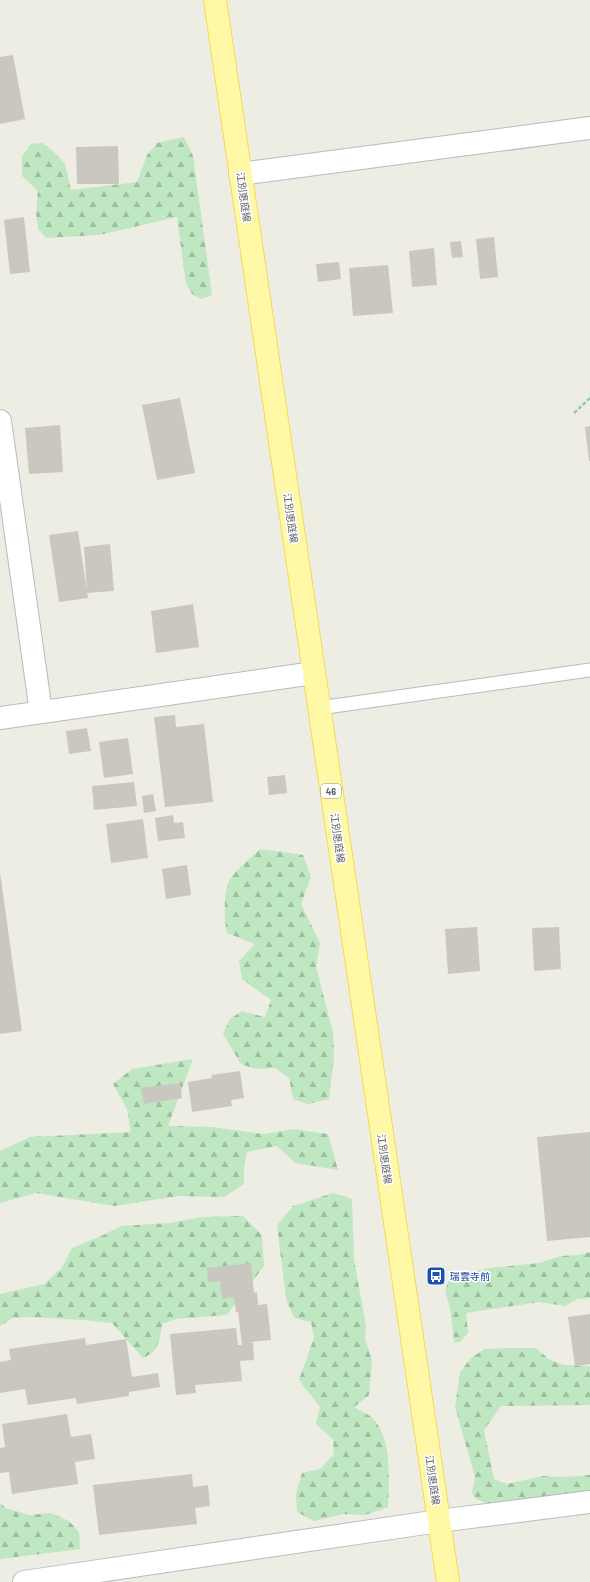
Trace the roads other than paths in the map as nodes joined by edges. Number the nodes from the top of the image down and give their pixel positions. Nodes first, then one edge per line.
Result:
1 (215, 0) edge
2 (590, 128) edge
3 (240, 174) junction
4 (0, 421) edge
5 (590, 670) edge
6 (314, 673) junction
7 (319, 708) junction
8 (41, 712) junction
9 (0, 718) edge
10 (590, 1502) edge
11 (439, 1522) junction
12 (24, 1582) edge
13 (448, 1582) edge

1 - 3 main road, 江別恵庭線 / 46
2 - 3 street
3 - 6 main road, 江別恵庭線 / 46
4 - 8 street
5 - 7 lane
6 - 7 main road, 江別恵庭線 / 46
6 - 8 street
7 - 11 main road, 江別恵庭線 / 46
8 - 9 street
10 - 11 street
11 - 12 street
11 - 13 main road, 江別恵庭線 / 46

